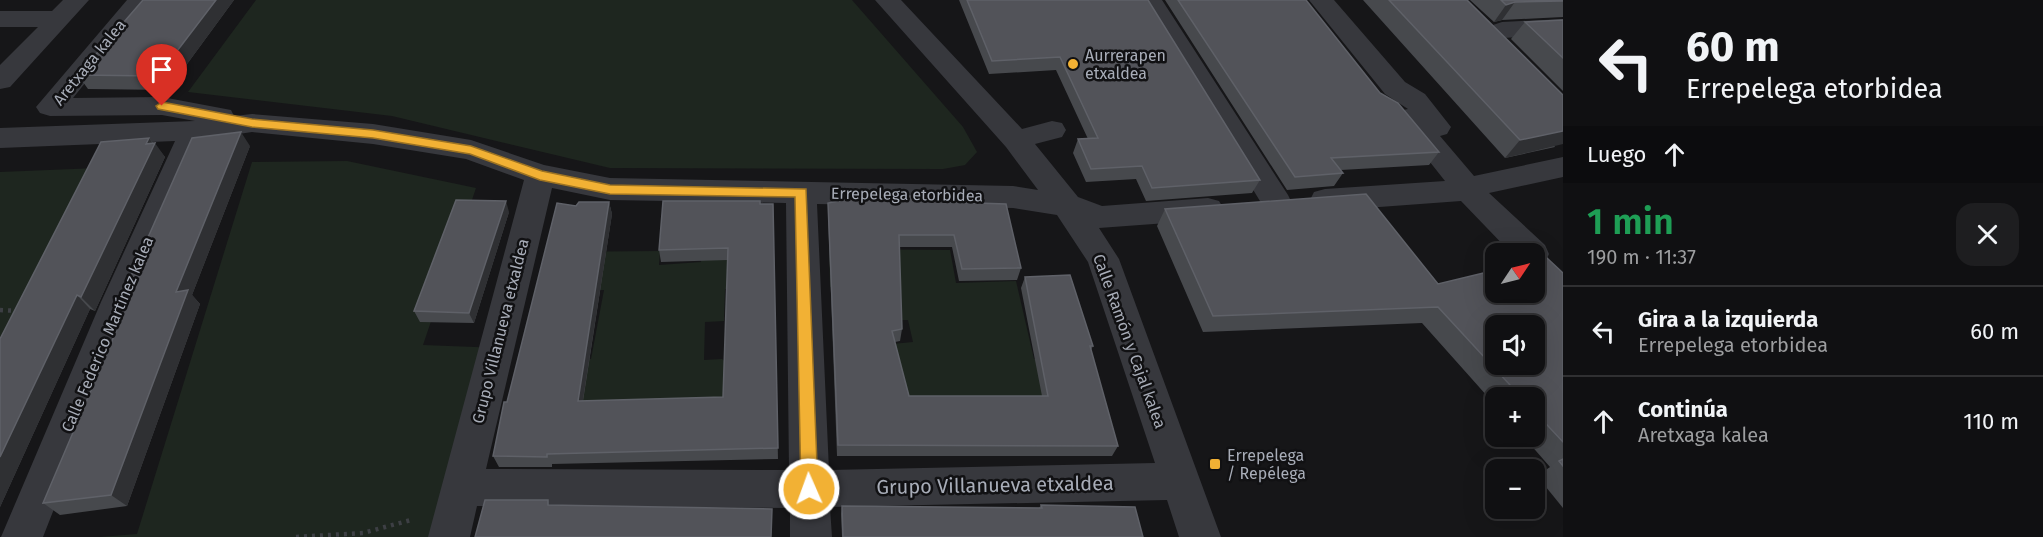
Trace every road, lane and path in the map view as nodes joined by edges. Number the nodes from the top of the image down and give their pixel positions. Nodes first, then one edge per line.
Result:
1 (77, 0) edge
2 (140, 0) edge
3 (886, 0) edge
4 (1150, 0) edge
5 (1304, 0) edge
6 (1321, 0) edge
7 (49, 13) edge
8 (0, 19) edge
9 (1563, 27) edge
10 (1495, 35) edge
11 (0, 55) edge
12 (0, 81) edge
13 (252, 123) junction
14 (1052, 130) dead end
15 (194, 131) junction
16 (0, 138) edge
17 (1016, 140) junction
18 (1563, 167) edge
19 (540, 175) junction
20 (1478, 186) junction
21 (801, 192) junction
22 (1277, 203) junction
23 (1067, 205) junction
24 (1522, 243) edge
25 (0, 310) edge
26 (31, 311) edge
27 (1181, 481) junction
28 (809, 489) junction
29 (455, 511) edge
30 (22, 537) edge
31 (296, 537) edge
32 (811, 537) edge
33 (1200, 537) edge

1 - 7 street
2 - 13 street, Aretxaga kalea
3 - 17 street, Calle Ramón y Cajal kalea
4 - 22 street
5 - 20 street
6 - 20 street
7 - 8 street
7 - 11 street
7 - 12 street
9 - 10 street
13 - 15 street, Errepelega etorbidea
13 - 19 street, Errepelega etorbidea
14 - 17 street
15 - 16 street, Errepelega etorbidea
15 - 30 street, Calle Federico Martínez kalea
17 - 23 street, Calle Ramón y Cajal kalea
18 - 20 street, Errepelega etorbidea
19 - 21 street, Errepelega etorbidea
19 - 29 street, Grupo Villanueva etxaldea
20 - 22 street, Errepelega etorbidea
20 - 24 street
21 - 23 street, Errepelega etorbidea
21 - 28 street
22 - 23 street, Errepelega etorbidea
23 - 27 street, Calle Ramón y Cajal kalea
25 - 26 path
27 - 28 street, Grupo Villanueva etxaldea
27 - 33 street, Calle Ramón y Cajal kalea
28 - 29 street, Grupo Villanueva etxaldea
28 - 32 street
29 - 31 path

